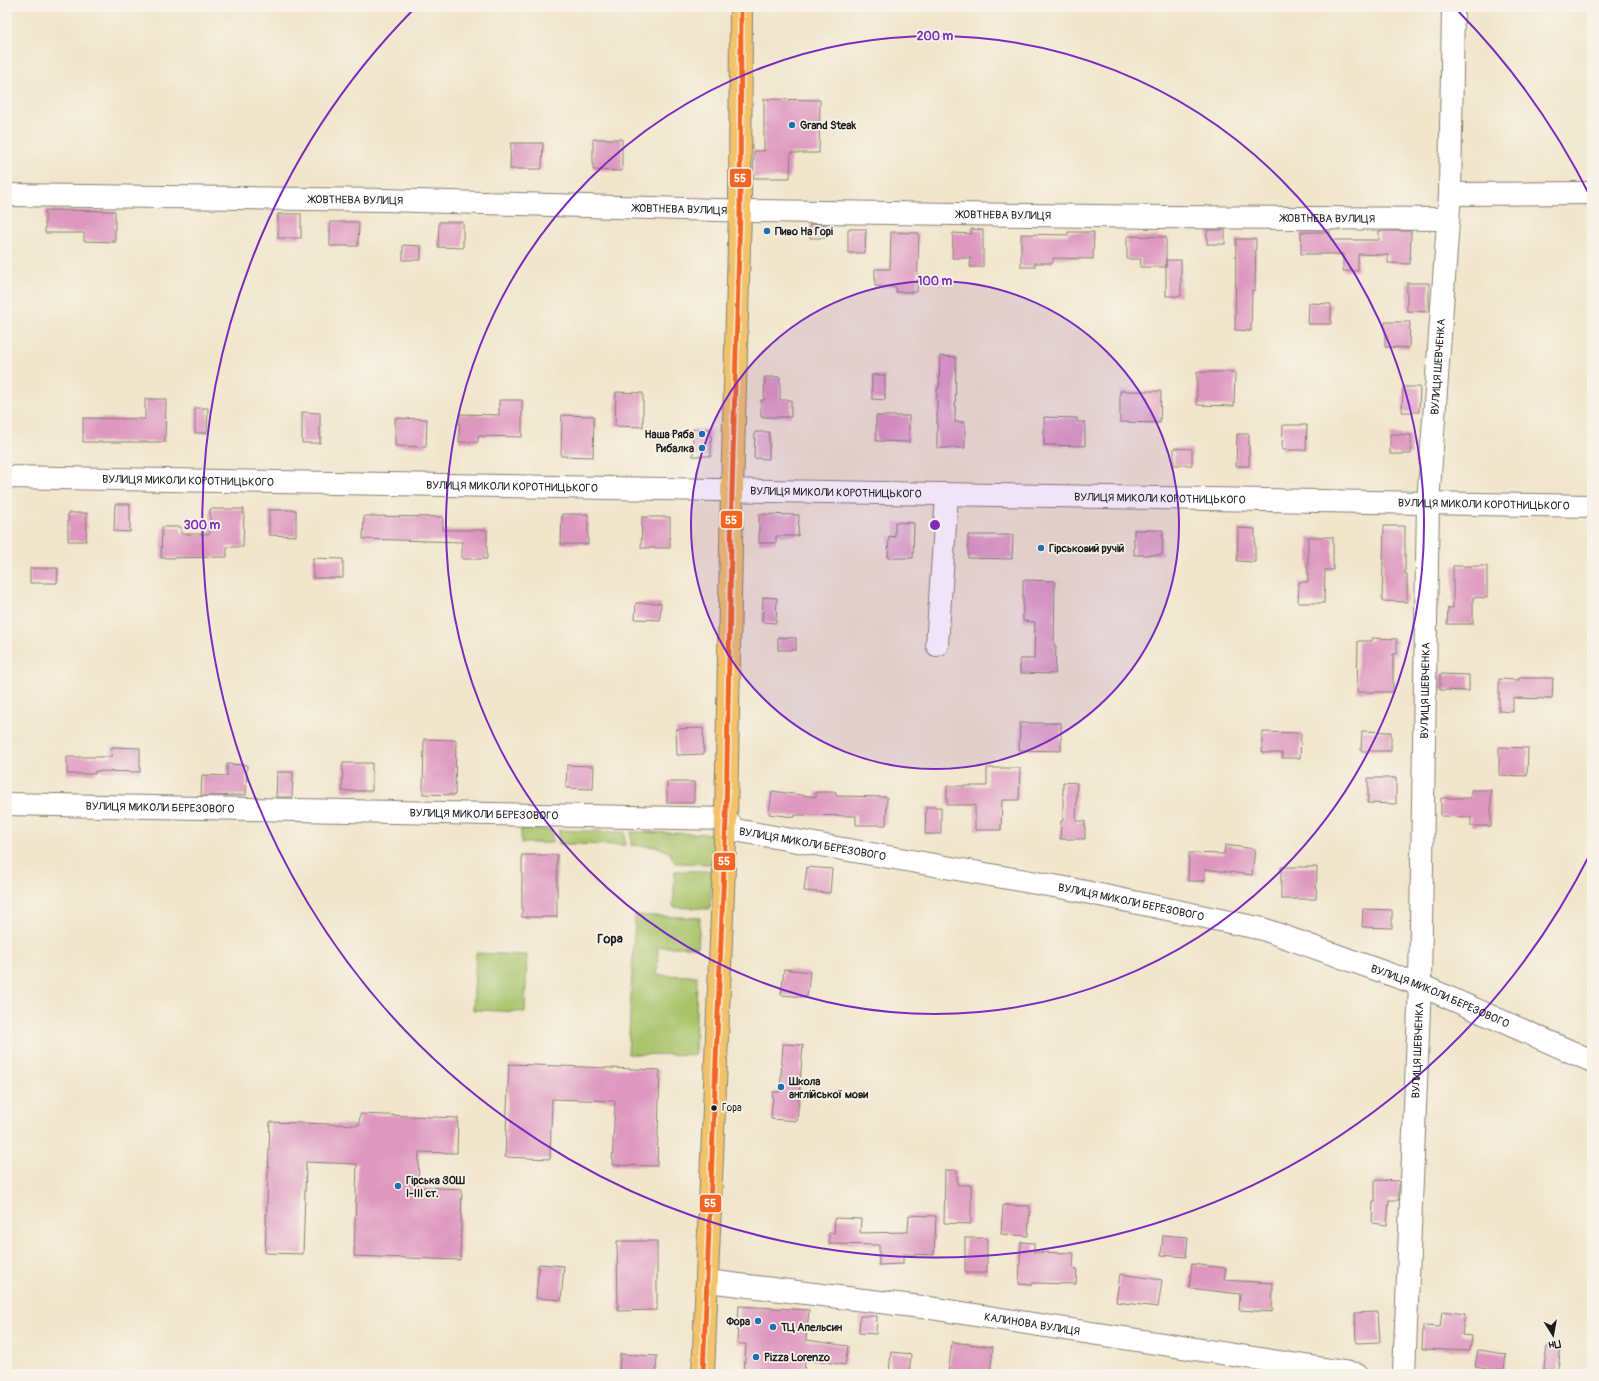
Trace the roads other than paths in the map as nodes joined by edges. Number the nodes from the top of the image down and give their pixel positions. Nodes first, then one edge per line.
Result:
1 (741, 7) edge
2 (1452, 7) edge
3 (1592, 193) edge
4 (1450, 194) junction
5 (7, 195) edge
6 (740, 211) junction
7 (1448, 218) junction
8 (7, 476) edge
9 (732, 491) junction
10 (947, 494) junction
11 (1428, 503) junction
12 (1592, 506) edge
13 (937, 645) dead end
14 (7, 804) edge
15 (726, 819) junction
16 (1420, 985) junction
17 (1592, 1061) edge
18 (706, 1281) junction
19 (703, 1374) edge
20 (1357, 1374) edge
21 (1404, 1374) edge

1 - 6 main road
2 - 4 street, ВУЛИЦЯ ШЕВЧЕНКА
3 - 4 street
4 - 7 street, ВУЛИЦЯ ШЕВЧЕНКА
5 - 6 street, ЖОВТНЕВА ВУЛИЦЯ
6 - 7 street, ЖОВТНЕВА ВУЛИЦЯ
6 - 9 main road
7 - 11 street, ВУЛИЦЯ ШЕВЧЕНКА
8 - 9 street, ВУЛИЦЯ МИКОЛИ КОРОТНИЦЬКОГО
9 - 10 street, ВУЛИЦЯ МИКОЛИ КОРОТНИЦЬКОГО
9 - 15 main road
10 - 11 street, ВУЛИЦЯ МИКОЛИ КОРОТНИЦЬКОГО
10 - 13 street
11 - 12 street, ВУЛИЦЯ МИКОЛИ КОРОТНИЦЬКОГО
11 - 16 street, ВУЛИЦЯ ШЕВЧЕНКА
14 - 15 street, ВУЛИЦЯ МИКОЛИ БЕРЕЗОВОГО
15 - 16 street, ВУЛИЦЯ МИКОЛИ БЕРЕЗОВОГО
15 - 18 main road
16 - 17 street, ВУЛИЦЯ МИКОЛИ БЕРЕЗОВОГО
16 - 21 street, ВУЛИЦЯ ШЕВЧЕНКА
18 - 19 main road
18 - 20 street, КАЛИНОВА ВУЛИЦЯ

